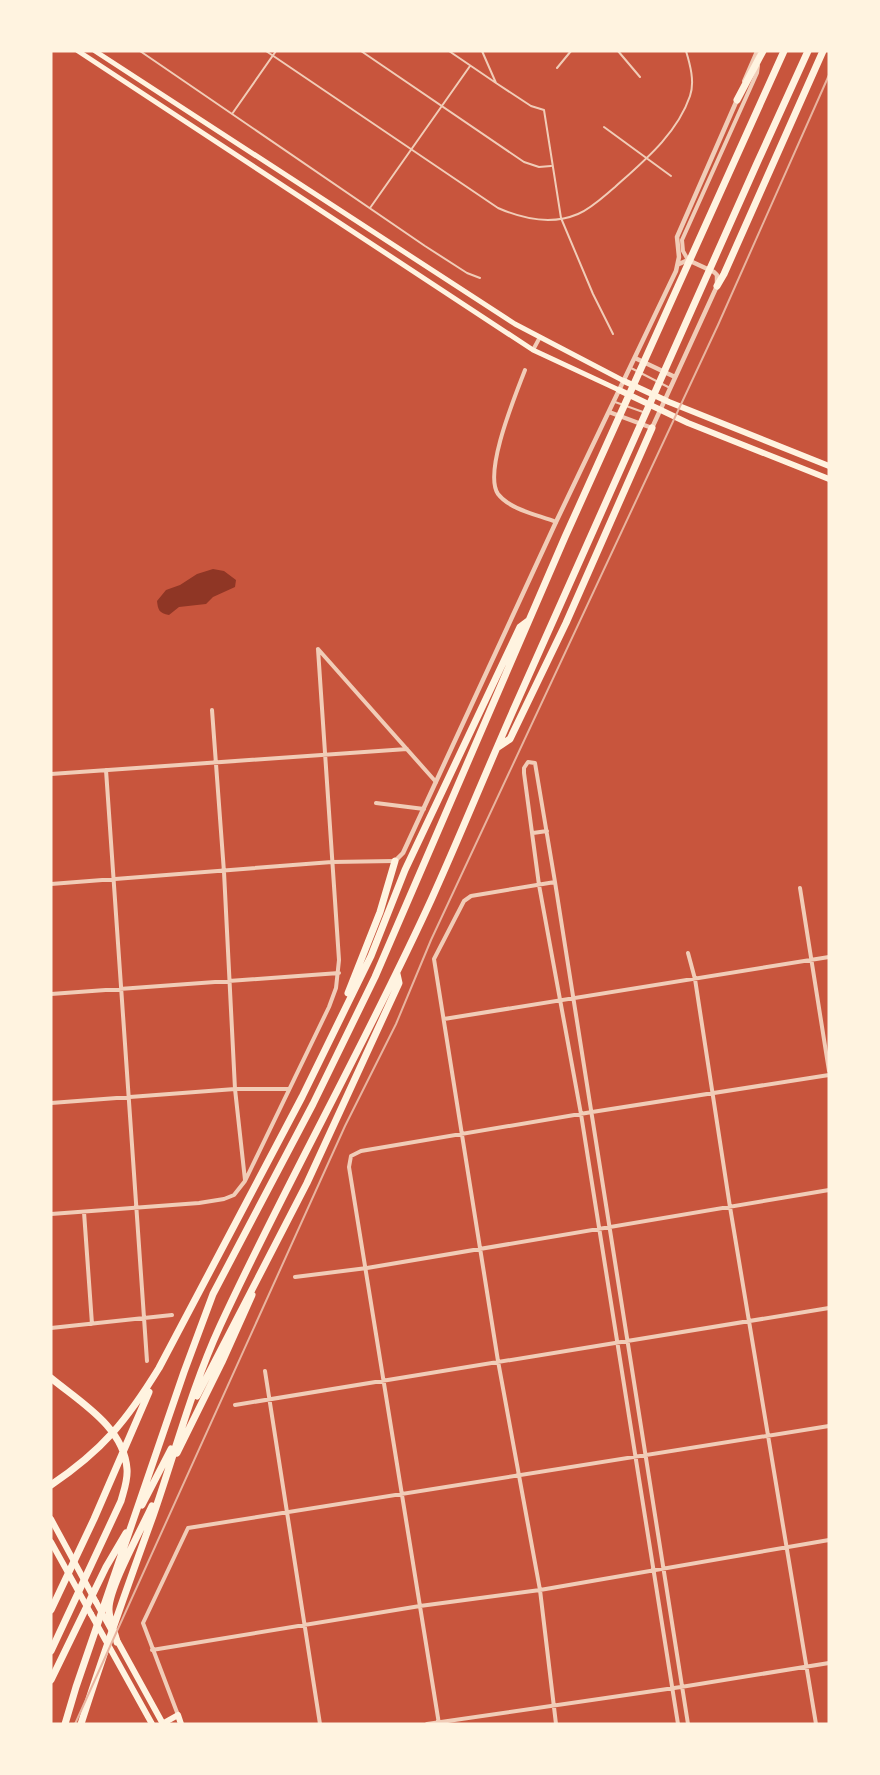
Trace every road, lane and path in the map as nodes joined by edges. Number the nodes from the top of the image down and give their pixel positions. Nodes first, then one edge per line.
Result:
1 (78, 51) edge
2 (95, 51) edge
3 (140, 51) edge
4 (266, 51) edge
5 (276, 51) edge
6 (361, 51) edge
7 (449, 51) edge
8 (482, 51) edge
9 (571, 51) edge
10 (618, 51) edge
11 (686, 51) edge
12 (760, 51) edge
13 (784, 51) edge
14 (808, 51) edge
15 (823, 51) edge
16 (273, 56) junction
17 (758, 61) junction
18 (470, 66) junction
19 (557, 68) dead end
20 (640, 77) dead end
21 (496, 83) junction
22 (737, 100) junction
23 (442, 108) junction
24 (232, 114) junction
25 (604, 127) dead end
26 (412, 150) junction
27 (647, 159) junction
28 (551, 166) junction
29 (671, 176) dead end
30 (370, 208) junction
31 (561, 218) junction
32 (688, 260) junction
33 (679, 264) junction
34 (480, 278) dead end
35 (717, 286) junction
36 (613, 334) dead end
37 (540, 337) junction
38 (533, 350) junction
39 (635, 358) junction
40 (631, 368) junction
41 (525, 370) dead end
42 (675, 377) junction
43 (624, 381) junction
44 (670, 388) junction
45 (617, 395) junction
46 (665, 400) junction
47 (661, 408) junction
48 (609, 412) junction
49 (646, 414) dead end
50 (652, 428) junction
51 (829, 466) edge
52 (829, 479) edge
53 (556, 522) junction
54 (530, 620) junction
55 (212, 710) dead end
56 (407, 748) junction
57 (496, 748) junction
58 (325, 755) junction
59 (215, 763) junction
60 (106, 771) junction
61 (51, 774) edge
62 (436, 782) junction
63 (376, 803) dead end
64 (424, 809) junction
65 (547, 831) junction
66 (532, 833) junction
67 (395, 861) junction
68 (332, 862) junction
69 (224, 872) junction
70 (114, 879) junction
71 (555, 882) junction
72 (51, 884) edge
73 (539, 885) junction
74 (800, 888) dead end
75 (688, 953) dead end
76 (829, 957) edge
77 (811, 960) junction
78 (339, 972) junction
79 (397, 974) junction
80 (695, 979) junction
81 (230, 982) junction
82 (122, 989) junction
83 (51, 994) edge
84 (574, 997) junction
85 (561, 1000) junction
86 (444, 1019) junction
87 (336, 1027) junction
88 (829, 1073) edge
89 (235, 1089) junction
90 (289, 1089) junction
91 (714, 1092) junction
92 (129, 1097) junction
93 (51, 1102) edge
94 (592, 1112) junction
95 (581, 1114) junction
96 (462, 1134) junction
97 (245, 1181) junction
98 (829, 1190) edge
99 (730, 1207) junction
100 (137, 1208) junction
101 (84, 1212) junction
102 (51, 1214) edge
103 (610, 1226) junction
104 (598, 1228) junction
105 (480, 1249) junction
106 (268, 1260) junction
107 (367, 1268) junction
108 (295, 1277) dead end
109 (829, 1308) edge
110 (172, 1315) dead end
111 (144, 1317) junction
112 (749, 1321) junction
113 (92, 1324) junction
114 (51, 1328) edge
115 (629, 1341) junction
116 (618, 1342) junction
117 (147, 1361) dead end
118 (498, 1361) junction
119 (159, 1368) junction
120 (265, 1371) dead end
121 (51, 1378) edge
122 (383, 1380) junction
123 (268, 1399) junction
124 (235, 1405) dead end
125 (829, 1425) edge
126 (768, 1436) junction
127 (645, 1454) junction
128 (636, 1456) junction
129 (518, 1474) junction
130 (51, 1485) edge
131 (402, 1493) junction
132 (287, 1512) junction
133 (51, 1519) edge
134 (829, 1540) edge
135 (51, 1542) edge
136 (785, 1547) junction
137 (663, 1568) junction
138 (655, 1569) junction
139 (540, 1590) junction
140 (420, 1606) junction
141 (51, 1610) edge
142 (305, 1626) junction
143 (117, 1642) junction
144 (152, 1650) junction
145 (51, 1651) edge
146 (829, 1663) edge
147 (807, 1667) junction
148 (51, 1680) edge
149 (681, 1687) junction
150 (673, 1688) junction
151 (553, 1704) junction
152 (178, 1715) junction
153 (439, 1723) edge
154 (65, 1724) edge
155 (81, 1724) edge
156 (152, 1724) edge
157 (162, 1724) edge
158 (181, 1724) edge
159 (320, 1724) edge
160 (427, 1724) edge
161 (556, 1724) edge
162 (678, 1724) edge
163 (688, 1724) edge
164 (816, 1724) edge

1 - 38 main road
2 - 37 main road
3 - 24 lane
4 - 16 lane
5 - 16 lane
6 - 23 lane
7 - 18 lane
8 - 21 lane
9 - 19 lane
10 - 20 lane
11 - 27 lane
12 - 17 highway
12 - 22 street
13 - 54 highway
14 - 57 highway
15 - 35 highway
16 - 24 lane
16 - 26 lane
17 - 22 highway
17 - 32 street
18 - 21 lane
18 - 23 lane
21 - 28 lane
22 - 33 street
23 - 26 lane
23 - 28 lane
24 - 30 lane
25 - 27 lane
26 - 30 lane
26 - 31 lane
27 - 29 lane
27 - 31 lane
28 - 31 lane
30 - 34 lane
31 - 36 lane
32 - 33 street
32 - 35 street
33 - 39 street
35 - 42 street
37 - 38 street
37 - 43 main road
38 - 45 main road
39 - 40 street
39 - 42 street
40 - 43 street
40 - 44 lane
41 - 53 street
42 - 44 street
43 - 45 street
43 - 46 main road
44 - 46 street
45 - 47 main road
45 - 48 street
45 - 49 lane
46 - 47 street
46 - 51 main road
47 - 50 street
47 - 52 main road
48 - 50 street
48 - 53 street
50 - 57 highway
53 - 62 street
54 - 87 highway
54 - 154 highway
55 - 59 street
56 - 58 street
56 - 58 street
56 - 62 street
57 - 79 highway
58 - 59 street
58 - 68 street
59 - 60 street
59 - 69 street
60 - 61 street
60 - 70 street
62 - 64 street
63 - 64 street
64 - 67 street
65 - 66 street
65 - 66 street
65 - 71 street
66 - 73 street
67 - 68 street
67 - 87 highway
68 - 69 street
68 - 78 street
69 - 70 street
69 - 81 street
70 - 72 street
70 - 82 street
71 - 73 street
71 - 84 street
73 - 85 street
73 - 86 street
74 - 77 street
75 - 80 street
76 - 77 street
77 - 80 street
77 - 88 street
78 - 81 street
78 - 90 street
79 - 106 highway
79 - 155 highway
80 - 84 street
80 - 91 street
81 - 82 street
81 - 89 street
82 - 83 street
82 - 92 street
84 - 85 street
84 - 94 street
85 - 86 street
85 - 95 street
86 - 96 street
87 - 119 highway
88 - 91 street
89 - 90 street
89 - 92 street
89 - 97 street
90 - 97 street
91 - 94 street
91 - 99 street
92 - 93 street
92 - 100 street
94 - 95 street
94 - 103 street
95 - 96 street
95 - 104 street
96 - 105 street
96 - 107 street
97 - 100 street
98 - 99 street
99 - 103 street
99 - 112 street
100 - 101 street
100 - 111 street
101 - 102 street
101 - 113 street
103 - 104 street
103 - 115 street
104 - 105 street
104 - 116 street
105 - 107 street
105 - 118 street
106 - 143 highway
106 - 148 highway
107 - 108 street
107 - 122 street
109 - 112 street
110 - 111 street
111 - 113 street
111 - 117 street
112 - 115 street
112 - 126 street
113 - 114 street
115 - 116 street
115 - 127 street
116 - 118 street
116 - 128 street
118 - 122 street
118 - 129 street
119 - 130 highway
119 - 141 highway
120 - 123 street
121 - 145 highway
122 - 123 street
122 - 131 street
123 - 124 street
123 - 132 street
125 - 126 street
126 - 127 street
126 - 136 street
127 - 128 street
127 - 137 street
128 - 129 street
128 - 138 street
129 - 131 street
129 - 139 street
131 - 132 street
131 - 140 street
132 - 142 street
132 - 144 street
133 - 143 main road
134 - 136 street
135 - 156 main road
136 - 137 street
136 - 147 street
137 - 138 street
137 - 149 street
138 - 139 street
138 - 150 street
139 - 140 street
139 - 151 street
140 - 142 street
140 - 153 street
142 - 144 street
142 - 159 street
143 - 157 main road
144 - 152 street
146 - 147 street
147 - 149 street
147 - 164 street
149 - 150 street
149 - 163 street
150 - 151 street
150 - 162 street
151 - 153 street
151 - 161 street
152 - 157 main road
152 - 158 main road
153 - 160 street

